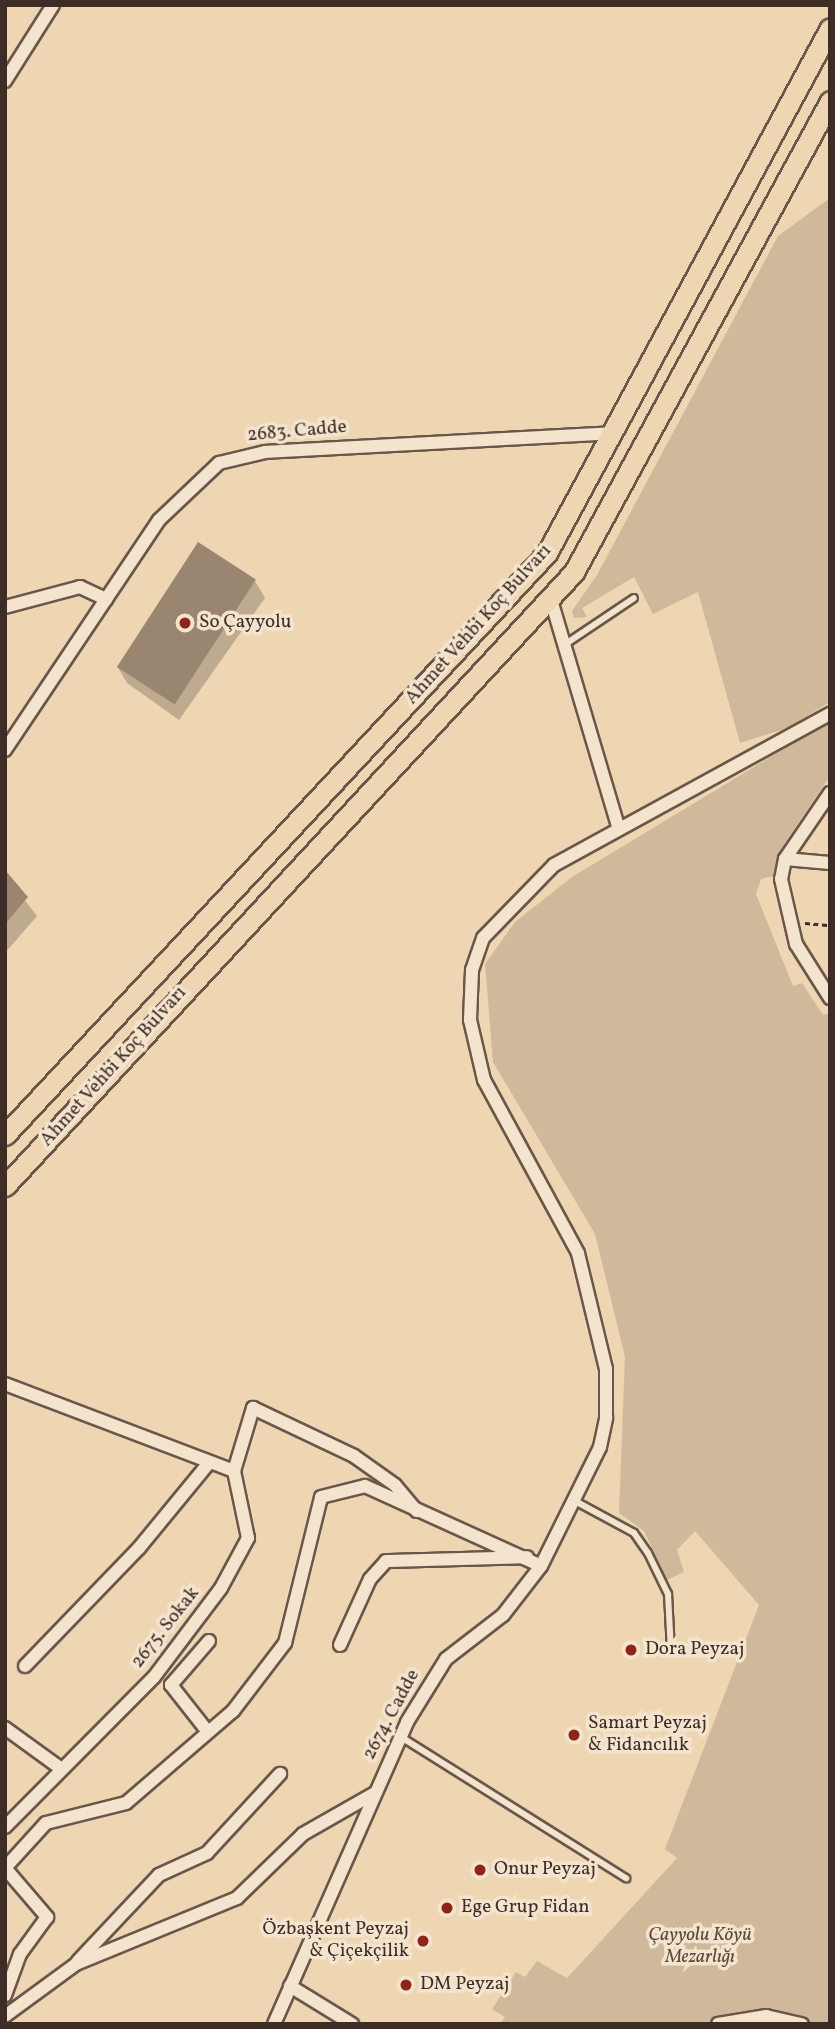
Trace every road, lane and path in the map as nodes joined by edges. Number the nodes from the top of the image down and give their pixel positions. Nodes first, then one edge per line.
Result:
1 (53, 5) edge
2 (830, 28) edge
3 (5, 81) edge
4 (830, 101) edge
5 (614, 433) junction
6 (634, 598) dead end
7 (106, 599) junction
8 (551, 600) junction
9 (5, 607) edge
10 (564, 645) junction
11 (830, 714) edge
12 (5, 750) edge
13 (830, 793) edge
14 (619, 829) junction
15 (785, 859) junction
16 (830, 863) edge
17 (788, 921) junction
18 (830, 925) edge
19 (830, 998) edge
20 (5, 1135) edge
21 (5, 1186) edge
22 (5, 1384) edge
23 (208, 1464) junction
24 (234, 1471) junction
25 (575, 1501) junction
26 (421, 1516) junction
27 (528, 1557) junction
28 (541, 1566) junction
29 (209, 1641) dead end
30 (340, 1645) dead end
31 (671, 1651) dead end
32 (25, 1666) dead end
33 (5, 1728) edge
34 (208, 1732) junction
35 (400, 1735) junction
36 (60, 1768) junction
37 (280, 1774) dead end
38 (373, 1794) junction
39 (5, 1827) edge
40 (5, 1868) edge
41 (626, 1878) dead end
42 (76, 1964) junction
43 (290, 1986) junction
44 (5, 1995) edge
45 (5, 2016) edge
46 (274, 2024) edge
47 (352, 2024) edge
48 (718, 2024) edge
49 (802, 2024) edge

1 - 3 street
2 - 5 main road, Ahmet Vehbi Koç Bulvarı
4 - 8 main road, Ahmet Vehbi Koç Bulvarı
5 - 7 street, 2683. Cadde
5 - 20 main road, Ahmet Vehbi Koç Bulvarı
6 - 10 lane
7 - 9 street
7 - 12 street, 2683. Cadde
8 - 10 street
8 - 21 main road, Ahmet Vehbi Koç Bulvarı
10 - 14 street
11 - 14 street
13 - 15 street
14 - 25 street, 2674. Cadde
15 - 16 street
15 - 17 street
17 - 18 path
17 - 19 street
22 - 23 street
23 - 24 street
23 - 32 street
24 - 26 street, 2675. Sokak
24 - 36 street, 2675. Sokak
25 - 28 street, 2674. Cadde
25 - 31 lane
26 - 27 street
26 - 34 street
27 - 28 street
27 - 30 street
28 - 35 street, 2674. Cadde
29 - 34 street
33 - 36 street
34 - 40 street
35 - 38 street, 2674. Cadde
35 - 41 lane
36 - 39 street, 2675. Sokak
37 - 42 street
38 - 42 street
38 - 43 street, 2674. Cadde
40 - 44 street
42 - 45 street
43 - 46 street, 2674. Cadde
43 - 47 street
48 - 49 street

